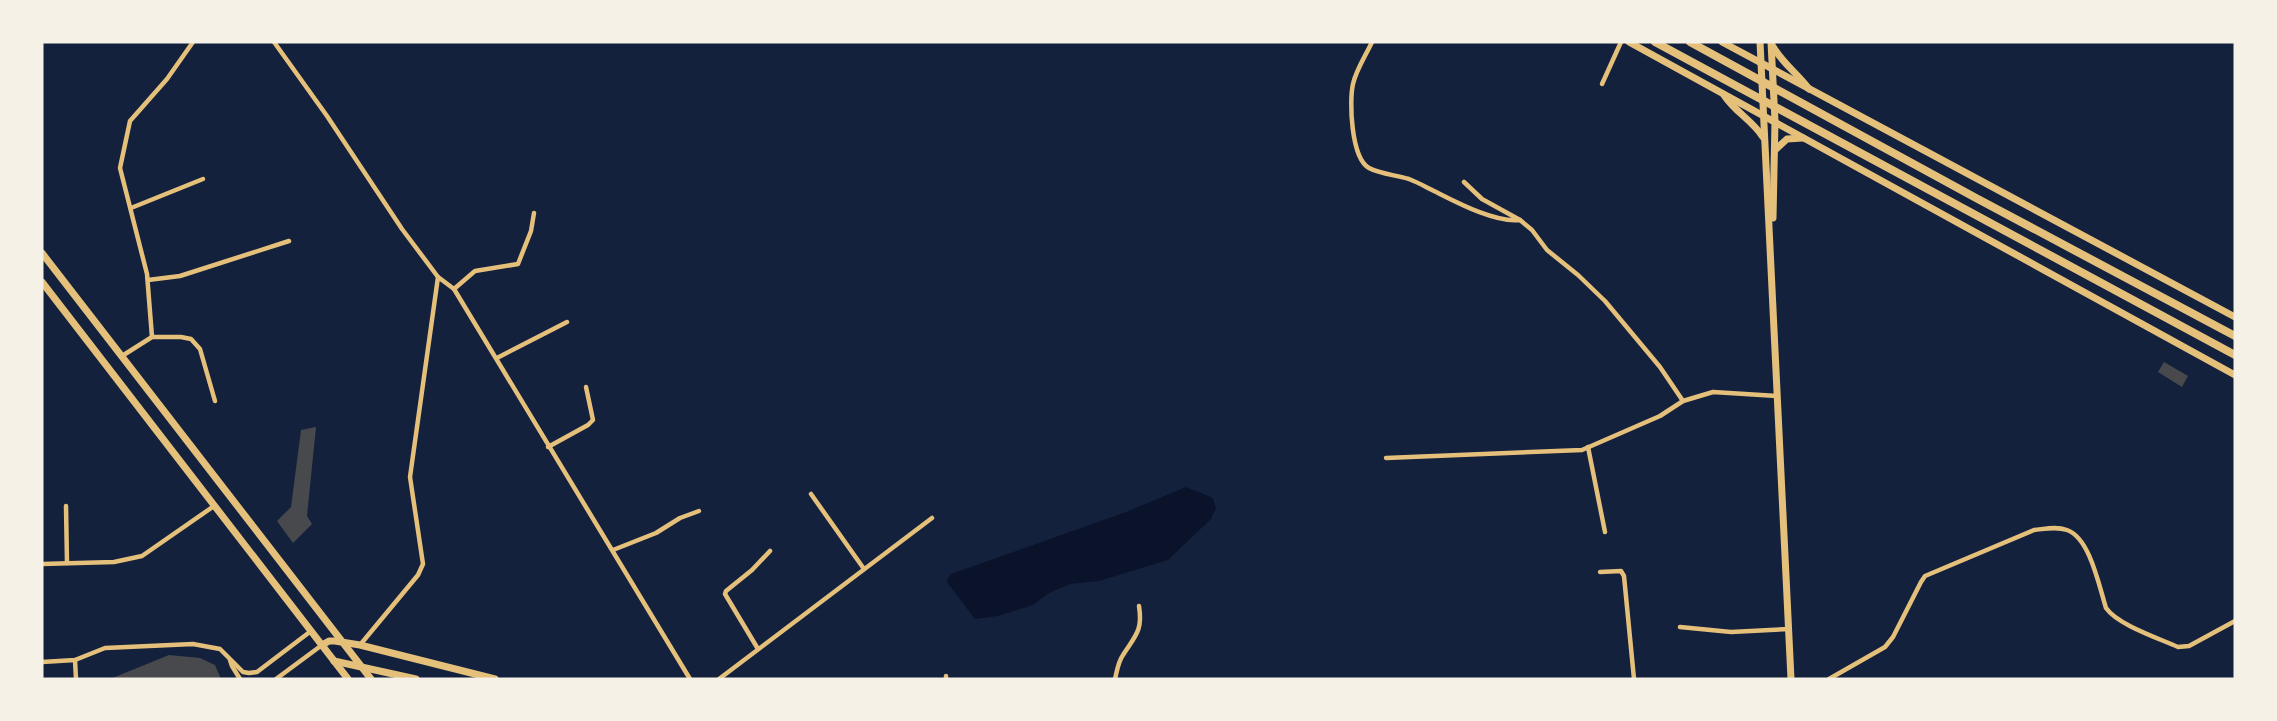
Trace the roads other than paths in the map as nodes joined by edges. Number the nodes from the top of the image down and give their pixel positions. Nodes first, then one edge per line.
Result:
1 (193, 42) edge
2 (274, 42) edge
3 (1372, 42) edge
4 (1621, 42) edge
5 (1629, 42) edge
6 (1655, 42) edge
7 (1690, 42) edge
8 (1723, 42) edge
9 (1760, 42) edge
10 (1771, 42) edge
11 (1761, 63) junction
12 (1772, 70) junction
13 (1602, 84) dead end
14 (1812, 91) junction
15 (1723, 93) junction
16 (1764, 115) junction
17 (1775, 121) junction
18 (1805, 138) junction
19 (1764, 139) junction
20 (1775, 150) junction
21 (202, 178) dead end
22 (1464, 182) dead end
23 (131, 208) junction
24 (534, 213) dead end
25 (1520, 220) junction
26 (289, 242) dead end
27 (1772, 250) junction
28 (42, 252) edge
29 (438, 277) junction
30 (148, 280) junction
31 (42, 282) edge
32 (454, 289) junction
33 (2235, 317) edge
34 (567, 322) dead end
35 (2235, 336) edge
36 (152, 337) junction
37 (2235, 355) edge
38 (122, 356) junction
39 (497, 358) junction
40 (2235, 375) edge
41 (586, 387) dead end
42 (1778, 396) junction
43 (215, 401) dead end
44 (1683, 401) junction
45 (548, 447) junction
46 (1588, 447) junction
47 (1386, 458) dead end
48 (811, 494) dead end
49 (66, 506) dead end
50 (214, 506) junction
51 (699, 511) dead end
52 (932, 518) dead end
53 (1605, 532) dead end
54 (613, 550) junction
55 (770, 551) dead end
56 (67, 563) junction
57 (42, 564) edge
58 (864, 569) junction
59 (1600, 573) dead end
60 (1139, 606) dead end
61 (2235, 621) edge
62 (1680, 627) dead end
63 (1788, 629) junction
64 (311, 631) junction
65 (344, 643) junction
66 (322, 645) junction
67 (360, 645) junction
68 (758, 649) junction
69 (75, 660) junction
70 (230, 660) junction
71 (334, 661) junction
72 (42, 662) edge
73 (361, 666) junction
74 (76, 679) edge
75 (240, 679) edge
76 (276, 679) edge
77 (348, 679) edge
78 (371, 679) edge
79 (416, 679) edge
80 (495, 679) edge
81 (690, 679) edge
82 (719, 679) edge
83 (1115, 679) edge
84 (1634, 679) edge
85 (1791, 679) edge
86 (1829, 679) edge

1 - 23 street
2 - 29 street
3 - 25 street
4 - 13 street
5 - 15 main road
6 - 37 highway
7 - 35 highway
8 - 11 main road
9 - 11 main road
10 - 12 main road
10 - 14 main road
11 - 12 main road
11 - 16 main road
12 - 14 main road
12 - 17 main road
14 - 33 main road
15 - 16 main road
15 - 19 main road
16 - 17 main road
16 - 19 main road
17 - 18 main road
17 - 20 main road
18 - 20 main road
18 - 40 main road
19 - 27 main road
20 - 27 main road
21 - 23 street
22 - 25 street
23 - 30 street
24 - 32 street
25 - 44 street
26 - 30 street
27 - 42 main road
28 - 38 main road
29 - 32 street
29 - 67 street
30 - 36 street
31 - 50 main road
32 - 39 street
34 - 39 street
36 - 38 street
36 - 43 street
38 - 65 main road
39 - 45 street
41 - 45 street
42 - 44 street
42 - 63 main road
44 - 46 street
45 - 54 street
46 - 47 street
46 - 53 street
48 - 58 street
49 - 56 street
50 - 56 street
50 - 64 main road
51 - 54 street
52 - 58 street
54 - 81 street
55 - 68 street
56 - 57 street
58 - 68 street
59 - 84 street
60 - 83 street
61 - 86 street
62 - 63 street
63 - 85 main road
64 - 66 main road
64 - 70 street
65 - 66 main road
65 - 67 main road
65 - 73 main road
66 - 71 main road
66 - 76 street
67 - 80 main road
68 - 82 street
69 - 70 street
69 - 72 street
69 - 74 street
70 - 75 street
71 - 73 main road
71 - 77 main road
73 - 78 main road
73 - 79 main road

